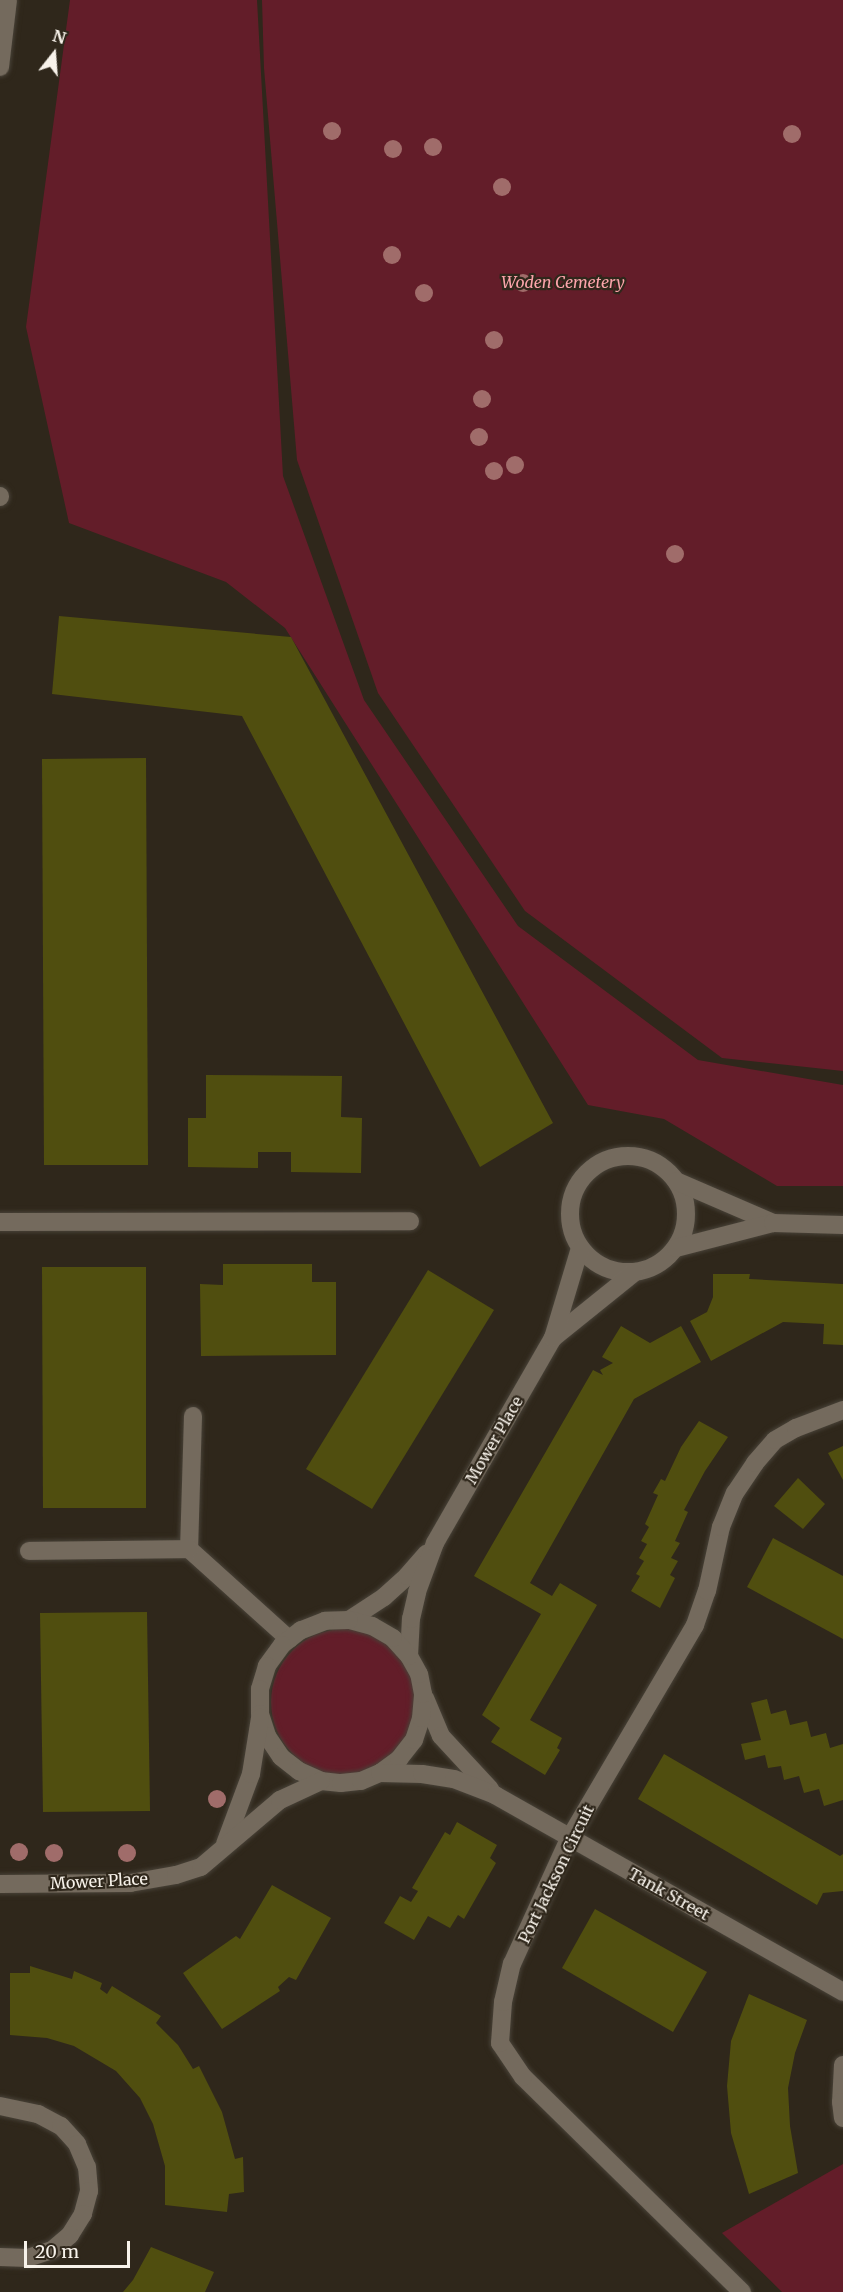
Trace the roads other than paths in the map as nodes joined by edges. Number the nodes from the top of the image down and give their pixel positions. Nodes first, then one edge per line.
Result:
1 (9, 0) edge
2 (0, 67) edge
3 (676, 1181) junction
4 (410, 1221) dead end
5 (0, 1222) edge
6 (773, 1223) junction
7 (843, 1225) edge
8 (580, 1248) junction
9 (676, 1248) junction
10 (635, 1272) junction
11 (553, 1338) junction
12 (843, 1410) edge
13 (193, 1416) dead end
14 (435, 1543) junction
15 (189, 1549) junction
16 (29, 1551) dead end
17 (349, 1620) junction
18 (289, 1640) junction
19 (410, 1656) junction
20 (423, 1694) junction
21 (260, 1714) junction
22 (380, 1773) junction
23 (321, 1781) junction
24 (495, 1795) junction
25 (569, 1839) junction
26 (225, 1845) junction
27 (0, 1884) edge
28 (843, 1992) edge
29 (843, 2065) edge
30 (0, 2106) edge
31 (843, 2118) edge
32 (0, 2257) edge
33 (742, 2292) edge

1 - 2 street
3 - 6 street
3 - 8 street
3 - 9 street
4 - 5 street
6 - 7 street
6 - 9 street
8 - 10 street
8 - 11 street, Mower Place
9 - 10 street
10 - 11 street, Mower Place
11 - 14 street, Mower Place
12 - 25 street, Port Jackson Circuit
13 - 15 street
14 - 17 street, Mower Place
14 - 19 street, Mower Place
15 - 16 street
15 - 18 street
17 - 18 street
17 - 19 street
18 - 21 street
19 - 20 street
20 - 22 street
20 - 24 street, Tank Street
21 - 23 street
21 - 26 street, Mower Place
22 - 23 street
22 - 24 street, Tank Street
23 - 26 street, Mower Place
24 - 25 street, Tank Street
25 - 28 street, Tank Street
25 - 33 street, Port Jackson Circuit
26 - 27 street, Mower Place
29 - 31 street
30 - 32 street

